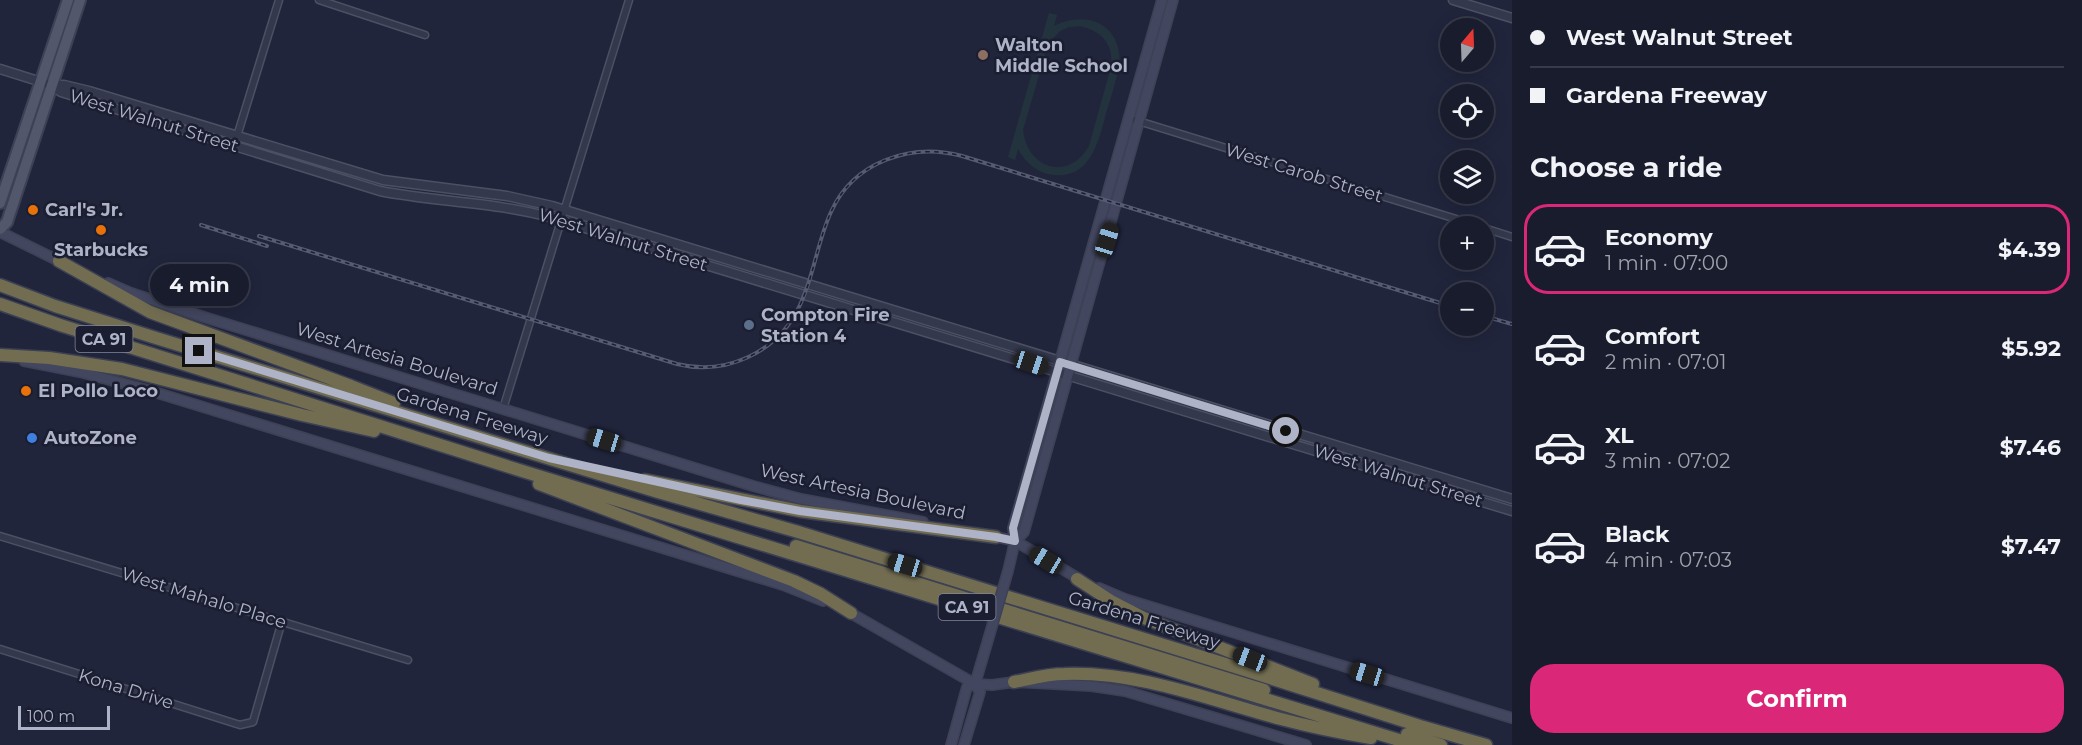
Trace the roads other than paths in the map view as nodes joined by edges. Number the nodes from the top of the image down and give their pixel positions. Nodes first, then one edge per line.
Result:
1 (68, 0) edge
2 (80, 0) edge
3 (279, 0) edge
4 (319, 0) edge
5 (629, 0) edge
6 (1162, 0) edge
7 (1173, 0) edge
8 (1453, 0) edge
9 (1512, 18) edge
10 (425, 35) dead end
11 (0, 69) edge
12 (46, 83) junction
13 (1129, 118) junction
14 (1140, 122) junction
15 (237, 136) junction
16 (234, 146) junction
17 (10, 173) junction
18 (23, 174) junction
19 (0, 203) edge
20 (563, 210) junction
21 (1446, 216) edge
22 (560, 220) junction
23 (0, 230) edge
24 (1494, 231) edge
25 (1512, 237) edge
26 (59, 261) junction
27 (0, 285) edge
28 (0, 304) edge
29 (103, 321) junction
30 (0, 356) edge
31 (1060, 362) junction
32 (1071, 365) junction
33 (209, 372) junction
34 (1057, 372) junction
35 (1068, 375) junction
36 (1153, 390) junction
37 (1150, 400) junction
38 (1185, 400) junction
39 (1210, 408) junction
40 (503, 409) junction
41 (1183, 410) junction
42 (1208, 418) junction
43 (1244, 418) junction
44 (1273, 427) junction
45 (1240, 428) junction
46 (459, 430) junction
47 (1300, 435) junction
48 (1270, 436) junction
49 (1297, 445) junction
50 (448, 447) junction
51 (549, 458) junction
52 (519, 470) junction
53 (1503, 497) junction
54 (1512, 500) edge
55 (1500, 507) junction
56 (1512, 510) edge
57 (0, 536) edge
58 (996, 537) junction
59 (1015, 541) junction
60 (1077, 579) junction
61 (851, 613) junction
62 (282, 621) junction
63 (0, 649) edge
64 (408, 660) dead end
65 (1014, 682) junction
66 (975, 684) junction
67 (1512, 718) edge
68 (1420, 726) junction
69 (951, 745) edge
70 (964, 745) edge
71 (1306, 745) edge
72 (1415, 745) edge
73 (1442, 745) edge
74 (1466, 745) edge
75 (1486, 745) edge

1 - 12 main road
2 - 12 main road
3 - 15 street
4 - 10 street
5 - 20 street
6 - 13 main road
7 - 14 main road
8 - 9 street
11 - 12 street
12 - 15 street, West Walnut Street
12 - 16 street, West Walnut Street
12 - 17 main road
12 - 18 main road
13 - 14 street, West Carob Street
13 - 31 main road
14 - 21 street, West Carob Street
14 - 32 main road
15 - 16 street
15 - 20 street, West Walnut Street
16 - 22 street, West Walnut Street
17 - 18 main road
17 - 19 main road
18 - 23 main road
20 - 22 street
20 - 31 street, West Walnut Street
22 - 34 street, West Walnut Street
22 - 40 street
23 - 26 main road, West Artesia Boulevard
24 - 25 street
26 - 40 main road, West Artesia Boulevard
26 - 46 highway
27 - 29 highway, Gardena Freeway / CA 91
28 - 33 highway, Gardena Freeway / CA 91
29 - 46 highway, Gardena Freeway / CA 91
29 - 74 highway
30 - 50 highway
30 - 61 main road
31 - 32 street, West Walnut Street
31 - 34 main road
32 - 35 main road
32 - 36 street, West Walnut Street
33 - 50 highway, Gardena Freeway / CA 91
33 - 73 highway
34 - 35 street, West Walnut Street
34 - 59 main road
35 - 37 street, West Walnut Street
35 - 59 main road
36 - 37 street
36 - 38 street, West Walnut Street
37 - 41 street, West Walnut Street
38 - 39 street, West Walnut Street
38 - 41 street
39 - 42 street
39 - 43 street, West Walnut Street
40 - 58 main road, West Artesia Boulevard
41 - 42 street, West Walnut Street
42 - 45 street, West Walnut Street
43 - 44 street, West Walnut Street
43 - 45 street
44 - 47 street, West Walnut Street
44 - 48 street
45 - 48 street, West Walnut Street
46 - 51 highway, Gardena Freeway / CA 91
47 - 49 street
47 - 53 street, West Walnut Street
48 - 49 street, West Walnut Street
49 - 55 street, West Walnut Street
50 - 52 highway, Gardena Freeway / CA 91
51 - 58 highway
51 - 68 highway, Gardena Freeway / CA 91
52 - 61 highway
52 - 72 highway, Gardena Freeway / CA 91
53 - 54 street, West Walnut Street
53 - 55 street
55 - 56 street, West Walnut Street
57 - 62 street, West Mahalo Place
58 - 59 main road, West Artesia Boulevard
59 - 60 main road, West Artesia Boulevard
59 - 66 main road, bridge
60 - 67 main road, West Artesia Boulevard
60 - 68 highway
61 - 66 main road
62 - 63 street, Kona Drive
62 - 64 street, West Mahalo Place
65 - 66 main road
65 - 71 main road
65 - 72 highway
66 - 69 main road
66 - 70 main road
68 - 75 highway, Gardena Freeway / CA 91

